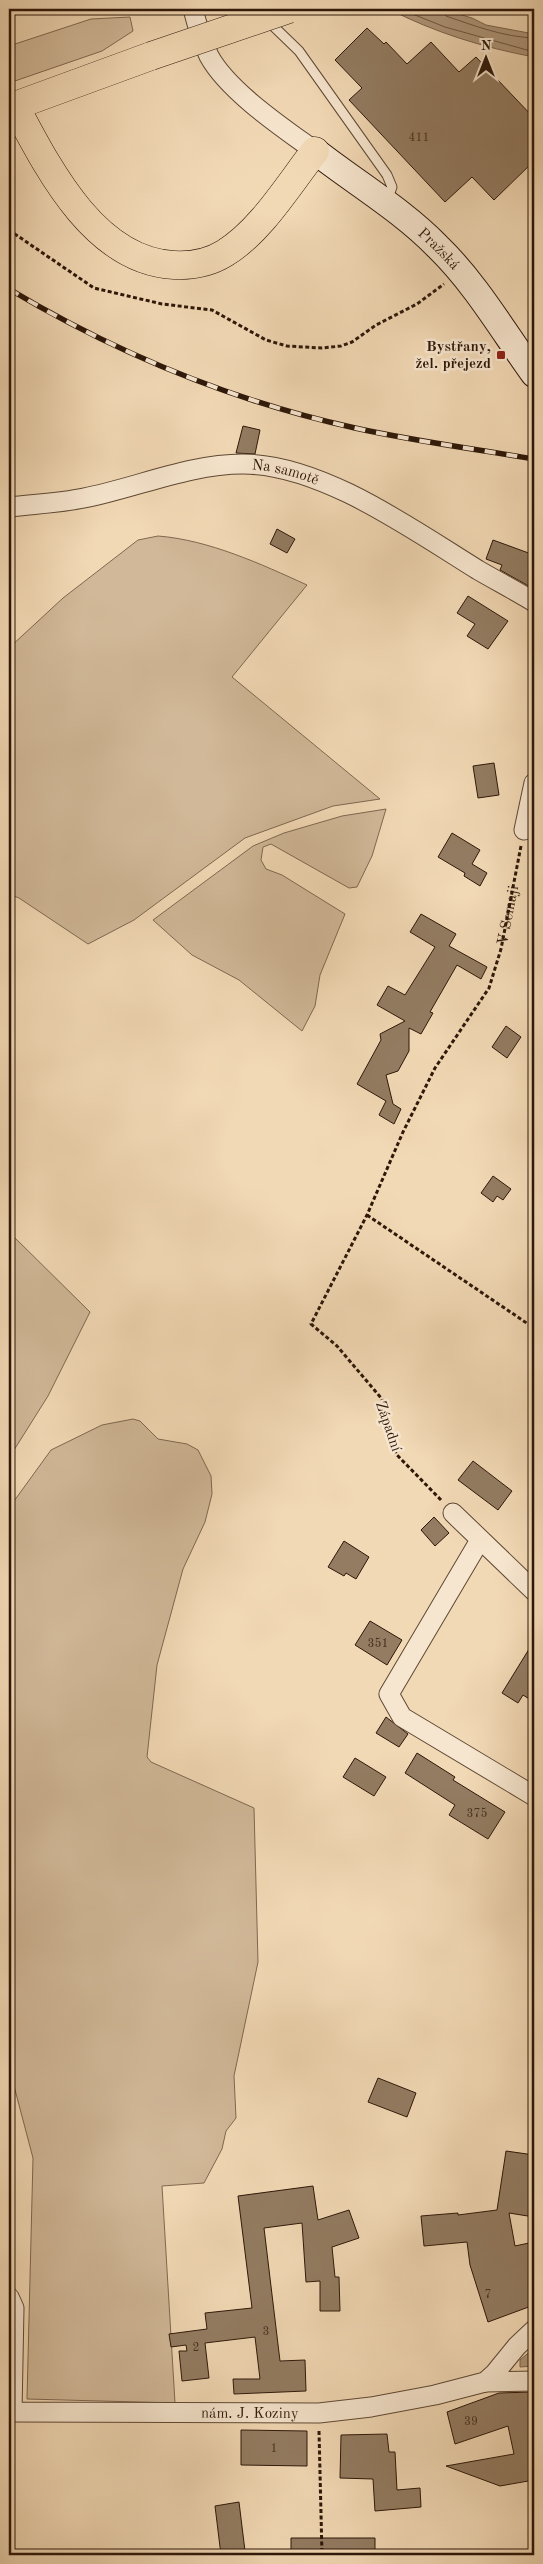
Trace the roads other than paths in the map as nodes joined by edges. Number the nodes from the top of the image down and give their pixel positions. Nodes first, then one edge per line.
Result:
1 (193, 9) edge
2 (289, 9) edge
3 (257, 10) dead end
4 (12, 107) edge
5 (315, 151) junction
6 (385, 203) junction
7 (534, 374) edge
8 (9, 507) edge
9 (534, 602) edge
10 (534, 783) edge
11 (524, 830) road end
12 (454, 1513) road end
13 (480, 1540) junction
14 (534, 1591) edge
15 (534, 1796) edge
16 (10, 2299) edge
17 (534, 2330) edge
18 (534, 2381) edge
19 (485, 2382) junction

1 - 5 street
2 - 4 main road, bridge
3 - 6 lane
4 - 5 main road
5 - 6 street, Pražská
6 - 7 street, Pražská
8 - 9 street, Na samotě
10 - 11 street
12 - 13 street
13 - 14 street
13 - 15 street
16 - 19 street, nám. J. Koziny
17 - 19 street, nám. J. Koziny
18 - 19 street, nám. J. Koziny

